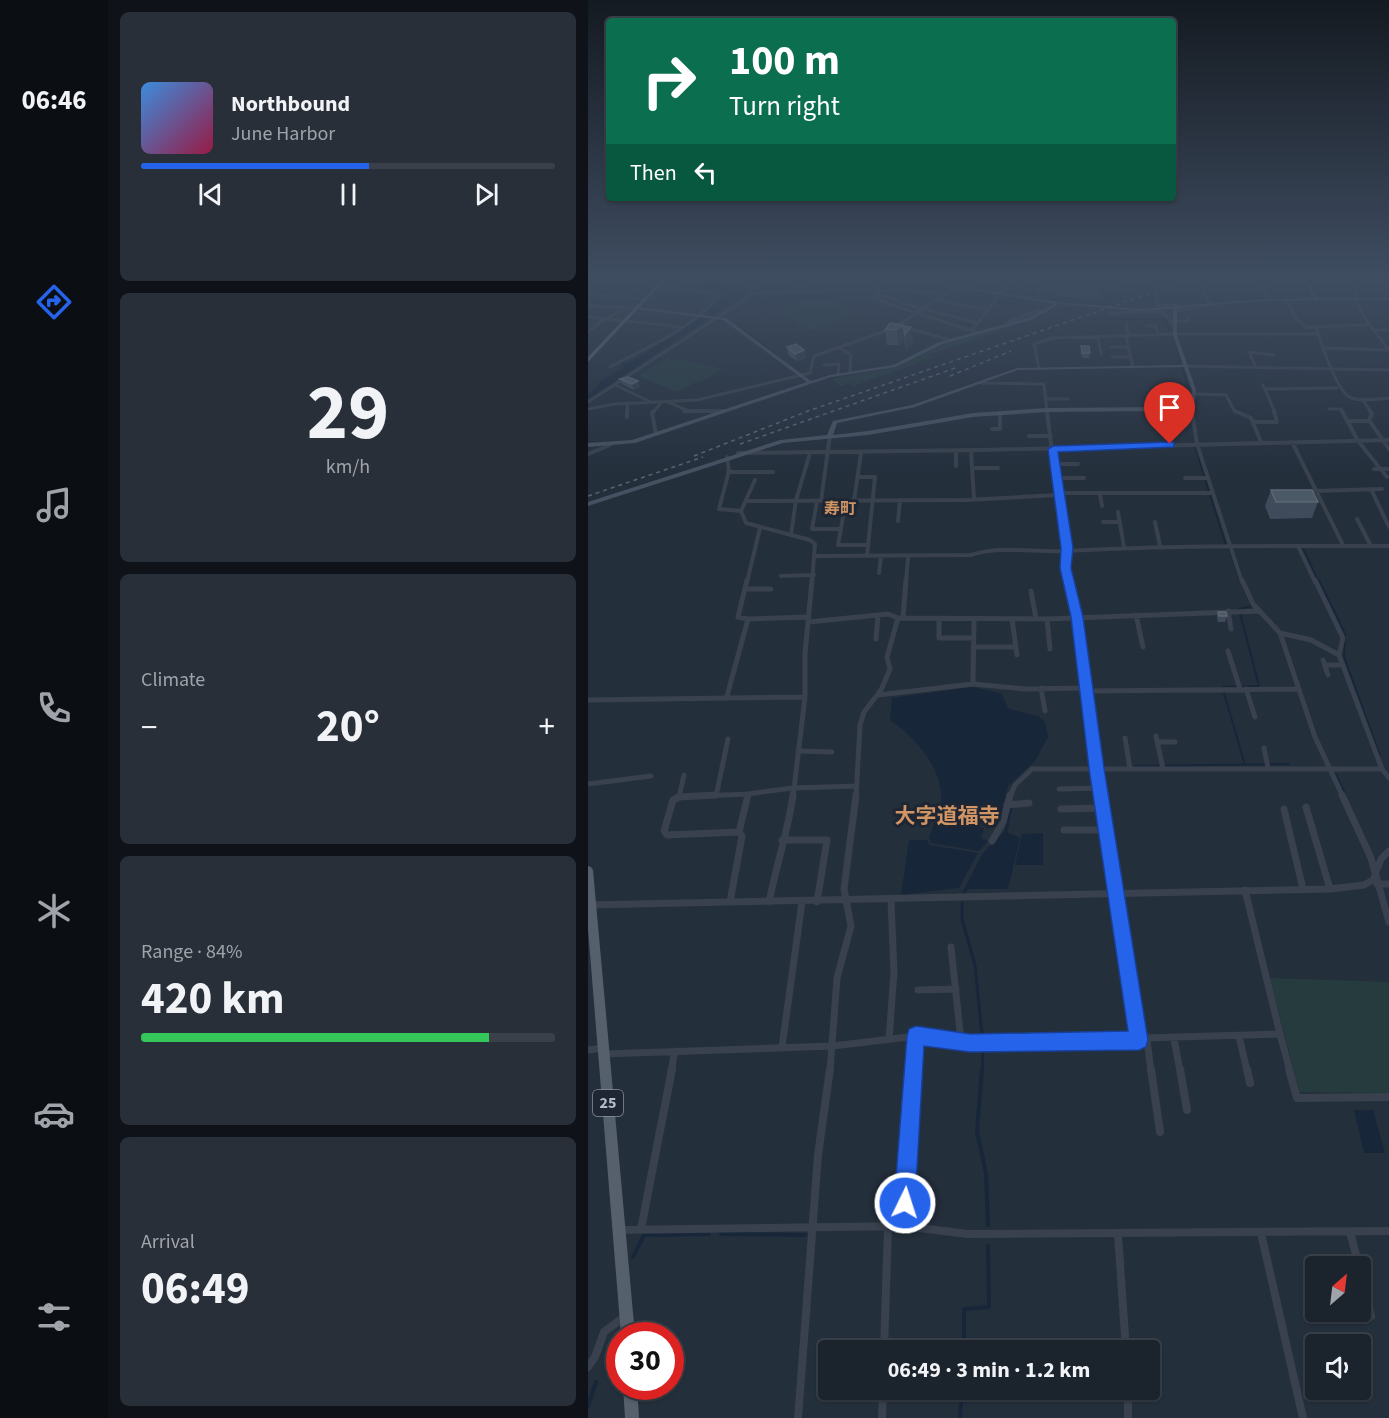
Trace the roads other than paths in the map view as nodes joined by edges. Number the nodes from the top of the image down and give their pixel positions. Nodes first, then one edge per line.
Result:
1 (651, 344) edge
2 (675, 344) edge
3 (760, 344) edge
4 (850, 344) edge
5 (942, 344) edge
6 (1034, 344) edge
7 (1099, 344) edge
8 (1178, 344) edge
9 (1322, 344) edge
10 (1128, 347) joint
11 (822, 348) dead end
12 (840, 348) junction
13 (1100, 348) junction
14 (1323, 348) junction
15 (1389, 350) edge
16 (828, 352) junction
17 (591, 354) edge
18 (1101, 354) dead end
19 (1274, 355) dead end
20 (1112, 357) dead end
21 (1131, 357) junction
22 (588, 360) edge
23 (824, 365) dead end
24 (1186, 366) junction
25 (610, 367) dead end
26 (1133, 367) junction
27 (1256, 367) junction
28 (1039, 369) junction
29 (1332, 369) junction
30 (1389, 370) edge
31 (850, 372) junction
32 (838, 374) junction
33 (800, 375) junction
34 (810, 382) junction
35 (981, 383) junction
36 (615, 385) junction
37 (1337, 388) junction
38 (1194, 397) junction
39 (1389, 398) edge
40 (1045, 399) junction
41 (1068, 399) dead end
42 (1362, 399) junction
43 (588, 402) edge
44 (652, 402) junction
45 (662, 402) junction
46 (668, 402) junction
47 (628, 403) junction
48 (1185, 405) junction
49 (1193, 408) junction
50 (588, 409) edge
51 (1047, 410) junction
52 (1329, 410) dead end
53 (723, 411) junction
54 (1000, 413) junction
55 (627, 417) dead end
56 (1347, 421) junction
57 (1370, 421) junction
58 (1253, 422) junction
59 (992, 429) dead end
60 (656, 434) junction
61 (830, 435) junction
62 (1029, 436) dead end
63 (1051, 436) junction
64 (1381, 440) junction
65 (1389, 440) edge
66 (1358, 441) junction
67 (1261, 442) junction
68 (1292, 442) junction
69 (1197, 444) junction
70 (588, 445) edge
71 (610, 445) junction
72 (1053, 449) junction
73 (1389, 449) edge
74 (956, 451) junction
75 (971, 451) junction
76 (738, 453) junction
77 (810, 453) junction
78 (828, 453) junction
79 (861, 453) junction
80 (588, 454) edge
81 (727, 457) junction
82 (1055, 464) junction
83 (1078, 464) dead end
84 (956, 466) dead end
85 (972, 468) junction
86 (998, 468) dead end
87 (1374, 469) dead end
88 (1389, 469) edge
89 (1381, 470) junction
90 (729, 472) junction
91 (773, 472) dead end
92 (858, 477) junction
93 (1387, 477) dead end
94 (1056, 478) junction
95 (1084, 478) dead end
96 (1185, 478) dead end
97 (1206, 478) junction
98 (755, 480) dead end
99 (1371, 489) junction
100 (1382, 489) dead end
101 (1314, 491) junction
102 (1213, 493) junction
103 (1058, 494) junction
104 (1100, 494) junction
105 (796, 500) junction
106 (900, 500) junction
107 (974, 500) junction
108 (747, 501) junction
109 (819, 501) junction
110 (846, 501) junction
111 (854, 501) junction
112 (873, 501) junction
113 (588, 504) edge
114 (1102, 506) dead end
115 (741, 511) junction
116 (1118, 512) dead end
117 (1357, 519) dead end
118 (898, 521) dead end
119 (1103, 522) dead end
120 (1120, 522) junction
121 (1155, 522) dead end
122 (1389, 527) edge
123 (760, 528) junction
124 (841, 529) junction
125 (791, 535) junction
126 (868, 545) junction
127 (1343, 545) junction
128 (1160, 546) junction
129 (1298, 546) junction
130 (1371, 546) junction
131 (1389, 546) edge
132 (1124, 547) junction
133 (1230, 547) junction
134 (1067, 548) junction
135 (816, 556) junction
136 (867, 556) junction
137 (881, 556) junction
138 (908, 557) junction
139 (879, 573) dead end
140 (814, 575) junction
141 (781, 576) dead end
142 (745, 589) junction
143 (771, 589) dead end
144 (1031, 591) dead end
145 (1260, 610) junction
146 (1228, 611) junction
147 (878, 615) junction
148 (1136, 615) junction
149 (1077, 617) junction
150 (901, 618) junction
151 (748, 619) junction
152 (939, 619) junction
153 (974, 619) junction
154 (1012, 619) junction
155 (1035, 619) junction
156 (1047, 619) junction
157 (809, 620) junction
158 (1231, 629) dead end
159 (1280, 633) junction
160 (973, 638) junction
161 (876, 639) dead end
162 (973, 647) junction
163 (1014, 647) junction
164 (1143, 647) dead end
165 (1050, 649) dead end
166 (1228, 651) dead end
167 (1017, 655) dead end
168 (1339, 655) junction
169 (1324, 663) joint
170 (1343, 666) junction
171 (1328, 675) dead end
172 (973, 684) junction
173 (1041, 688) junction
174 (1241, 688) junction
175 (1086, 689) junction
176 (1299, 689) junction
177 (878, 695) junction
178 (727, 696) junction
179 (805, 696) junction
180 (588, 700) edge
181 (1045, 711) dead end
182 (1255, 717) dead end
183 (1125, 738) dead end
184 (728, 740) dead end
185 (1175, 742) dead end
186 (1264, 748) dead end
187 (798, 751) junction
188 (832, 752) dead end
189 (1268, 766) junction
190 (1162, 767) junction
191 (1096, 768) junction
192 (1130, 769) junction
193 (1329, 771) junction
194 (1386, 773) edge
195 (684, 775) dead end
196 (651, 776) dead end
197 (588, 784) edge
198 (857, 786) junction
199 (792, 788) junction
200 (1100, 788) junction
201 (1059, 789) dead end
202 (748, 794) junction
203 (716, 796) junction
204 (679, 797) junction
205 (1029, 803) dead end
206 (1007, 805) junction
207 (1306, 807) dead end
208 (1102, 808) junction
209 (1061, 809) dead end
210 (1284, 809) dead end
211 (1064, 830) dead end
212 (1106, 830) junction
213 (739, 832) junction
214 (782, 840) junction
215 (992, 841) dead end
216 (1389, 851) edge
217 (588, 870) edge
218 (1376, 874) junction
219 (1377, 884) junction
220 (1389, 884) edge
221 (1303, 889) junction
222 (1330, 889) junction
223 (1245, 890) junction
224 (1115, 892) junction
225 (891, 901) junction
226 (730, 902) junction
227 (769, 902) junction
228 (802, 902) junction
229 (817, 902) junction
230 (848, 902) junction
231 (589, 905) edge
232 (1389, 922) edge
233 (951, 947) dead end
234 (956, 989) junction
235 (918, 990) dead end
236 (1280, 1035) junction
237 (916, 1036) junction
238 (1239, 1036) junction
239 (889, 1039) junction
240 (1174, 1039) junction
241 (1143, 1040) junction
242 (961, 1041) junction
243 (833, 1046) junction
244 (782, 1047) junction
245 (588, 1050) edge
246 (604, 1051) junction
247 (675, 1051) junction
248 (1250, 1083) dead end
249 (1389, 1097) edge
250 (1187, 1110) dead end
251 (1160, 1132) dead end
252 (903, 1226) junction
253 (814, 1228) junction
254 (888, 1228) junction
255 (641, 1229) junction
256 (620, 1230) junction
257 (1350, 1232) junction
258 (1389, 1232) edge
259 (1261, 1233) junction
260 (1118, 1234) junction
261 (1356, 1256) edge
262 (627, 1315) junction
263 (627, 1322) edge
264 (884, 1340) edge
265 (1125, 1340) edge
266 (588, 1367) edge
267 (631, 1400) edge
268 (883, 1400) edge
269 (1128, 1400) edge
270 (632, 1418) edge
271 (798, 1418) edge
272 (882, 1418) edge
273 (1128, 1418) edge
274 (1303, 1418) edge

1 - 25 street
2 - 36 street
3 - 33 street
4 - 12 street
5 - 31 street
6 - 28 street
7 - 13 street
8 - 24 street
9 - 14 street
10 - 13 street
10 - 21 street
11 - 16 street
12 - 16 street
12 - 31 street
13 - 18 street
14 - 15 street
14 - 29 street
16 - 33 street
17 - 22 main road
19 - 27 street
20 - 21 street
21 - 26 street
23 - 32 street
24 - 26 street
24 - 27 street
24 - 38 street
26 - 28 street
27 - 29 street
28 - 35 street
29 - 30 street
29 - 37 street
31 - 32 street
32 - 34 street
33 - 34 street
33 - 46 street
34 - 53 street
35 - 40 street
35 - 61 street
36 - 43 street
36 - 44 street
37 - 42 street
37 - 58 street
38 - 48 street
38 - 49 street
38 - 58 street
39 - 42 street
40 - 41 street
40 - 51 street
42 - 57 street
44 - 45 street
44 - 47 street
45 - 46 street
45 - 60 street
46 - 53 street
47 - 50 street
47 - 55 street
48 - 49 street
48 - 51 street
49 - 69 street
51 - 54 street
51 - 63 street
52 - 56 street
53 - 60 street
54 - 59 street
54 - 61 street
56 - 57 street
56 - 66 street
57 - 64 street
58 - 67 street
60 - 71 street
61 - 76 street
61 - 78 street
62 - 63 street
63 - 72 street
64 - 65 street
64 - 66 street
64 - 73 street
66 - 68 street
66 - 89 street
67 - 68 street
67 - 69 street
68 - 101 street
69 - 72 street
69 - 97 street
70 - 71 street
71 - 80 street
72 - 75 street
72 - 82 street
74 - 75 street
74 - 79 street
74 - 84 street
75 - 85 street
76 - 77 street
76 - 81 street
77 - 78 street
77 - 105 street
78 - 79 street
78 - 109 street
79 - 92 street
81 - 90 street
81 - 113 street
82 - 83 street
82 - 94 street
85 - 86 street
85 - 107 street
87 - 89 street
88 - 89 street
89 - 93 street
90 - 91 street
90 - 115 street
92 - 111 street
92 - 112 street
94 - 95 street
94 - 103 street
96 - 97 street
97 - 102 street
98 - 108 street
99 - 100 street
99 - 101 street
99 - 122 street
101 - 127 street
102 - 104 street
102 - 133 street
103 - 104 street
103 - 107 street
103 - 134 street
104 - 114 street
105 - 108 street
105 - 109 street
105 - 125 street
106 - 107 street
106 - 112 street
106 - 118 street
108 - 115 street
109 - 110 street
109 - 124 street
110 - 111 street
110 - 124 street
111 - 112 street
112 - 126 street
115 - 123 street
116 - 120 street
117 - 130 street
119 - 120 street
120 - 132 street
121 - 128 street
123 - 125 street
123 - 142 street
124 - 126 street
125 - 135 street
126 - 136 street
127 - 129 street
127 - 130 street
128 - 132 street
128 - 133 street
129 - 133 street
129 - 168 street
130 - 131 street
132 - 134 street
133 - 145 street
134 - 138 street
134 - 149 street
135 - 136 street
135 - 140 street
136 - 137 street
137 - 138 street
137 - 139 street
138 - 150 street
140 - 141 street
140 - 157 street
142 - 143 street
142 - 151 street
144 - 155 street
145 - 146 street
145 - 159 street
146 - 148 street
146 - 158 street
147 - 150 street
147 - 157 street
147 - 161 street
148 - 149 street
148 - 164 street
149 - 156 street
149 - 175 street
150 - 152 street
150 - 177 street
151 - 157 street
151 - 178 street
152 - 153 street
152 - 160 street
153 - 154 street
153 - 160 street
154 - 155 street
154 - 163 street
155 - 156 street
156 - 165 street
157 - 179 street
159 - 168 street
159 - 176 street
160 - 162 street
162 - 163 street
162 - 172 street
163 - 167 street
166 - 174 street
168 - 170 street
169 - 170 street
169 - 171 street
170 - 194 street
172 - 173 street
172 - 177 street
173 - 175 street
173 - 181 street
174 - 175 street
174 - 176 street
174 - 182 street
175 - 191 street
176 - 193 street
177 - 198 street
178 - 179 street
178 - 180 street
179 - 187 street
183 - 192 street
184 - 203 street
185 - 190 street
186 - 189 street
187 - 188 street
187 - 199 street
189 - 190 street
189 - 193 street
190 - 192 street
191 - 192 street
191 - 200 street
191 - 206 street
193 - 194 street
193 - 218 street
195 - 204 street
196 - 197 street
198 - 199 street
198 - 230 street
199 - 202 street
199 - 214 street
200 - 201 street
200 - 208 street
202 - 203 street
202 - 213 street
203 - 204 street
204 - 213 street
205 - 206 street
206 - 215 street
207 - 222 street
208 - 209 street
208 - 212 street
210 - 221 street
211 - 212 street
212 - 224 street
213 - 226 street
214 - 227 street
214 - 229 street
216 - 218 street
217 - 231 main road, 25
218 - 219 street
218 - 222 street
219 - 220 street
219 - 232 street
221 - 222 street
221 - 223 street
223 - 224 street
223 - 236 street
224 - 225 street
224 - 241 street
225 - 230 street
225 - 239 street
226 - 227 street
226 - 231 street
227 - 228 street
228 - 229 street
228 - 244 street
229 - 230 street
230 - 243 street
231 - 246 main road, 25
233 - 234 street
234 - 235 street
234 - 242 street
236 - 238 street
236 - 249 street
237 - 239 street
237 - 242 street
237 - 252 street
238 - 240 street
238 - 248 street
239 - 243 street
240 - 241 street
240 - 250 street
241 - 242 street
241 - 251 street
243 - 244 street
243 - 253 street
244 - 247 street
245 - 246 street
246 - 247 street
246 - 256 main road, 25
247 - 255 street
252 - 254 street
252 - 260 street
253 - 254 street
253 - 255 street
253 - 271 street
254 - 264 street
255 - 256 street
256 - 262 main road, 25
257 - 258 street
257 - 259 street
257 - 261 street
259 - 260 street
259 - 274 street
260 - 265 street
262 - 263 main road, 25
262 - 266 street
267 - 270 main road
268 - 272 street
269 - 273 street

